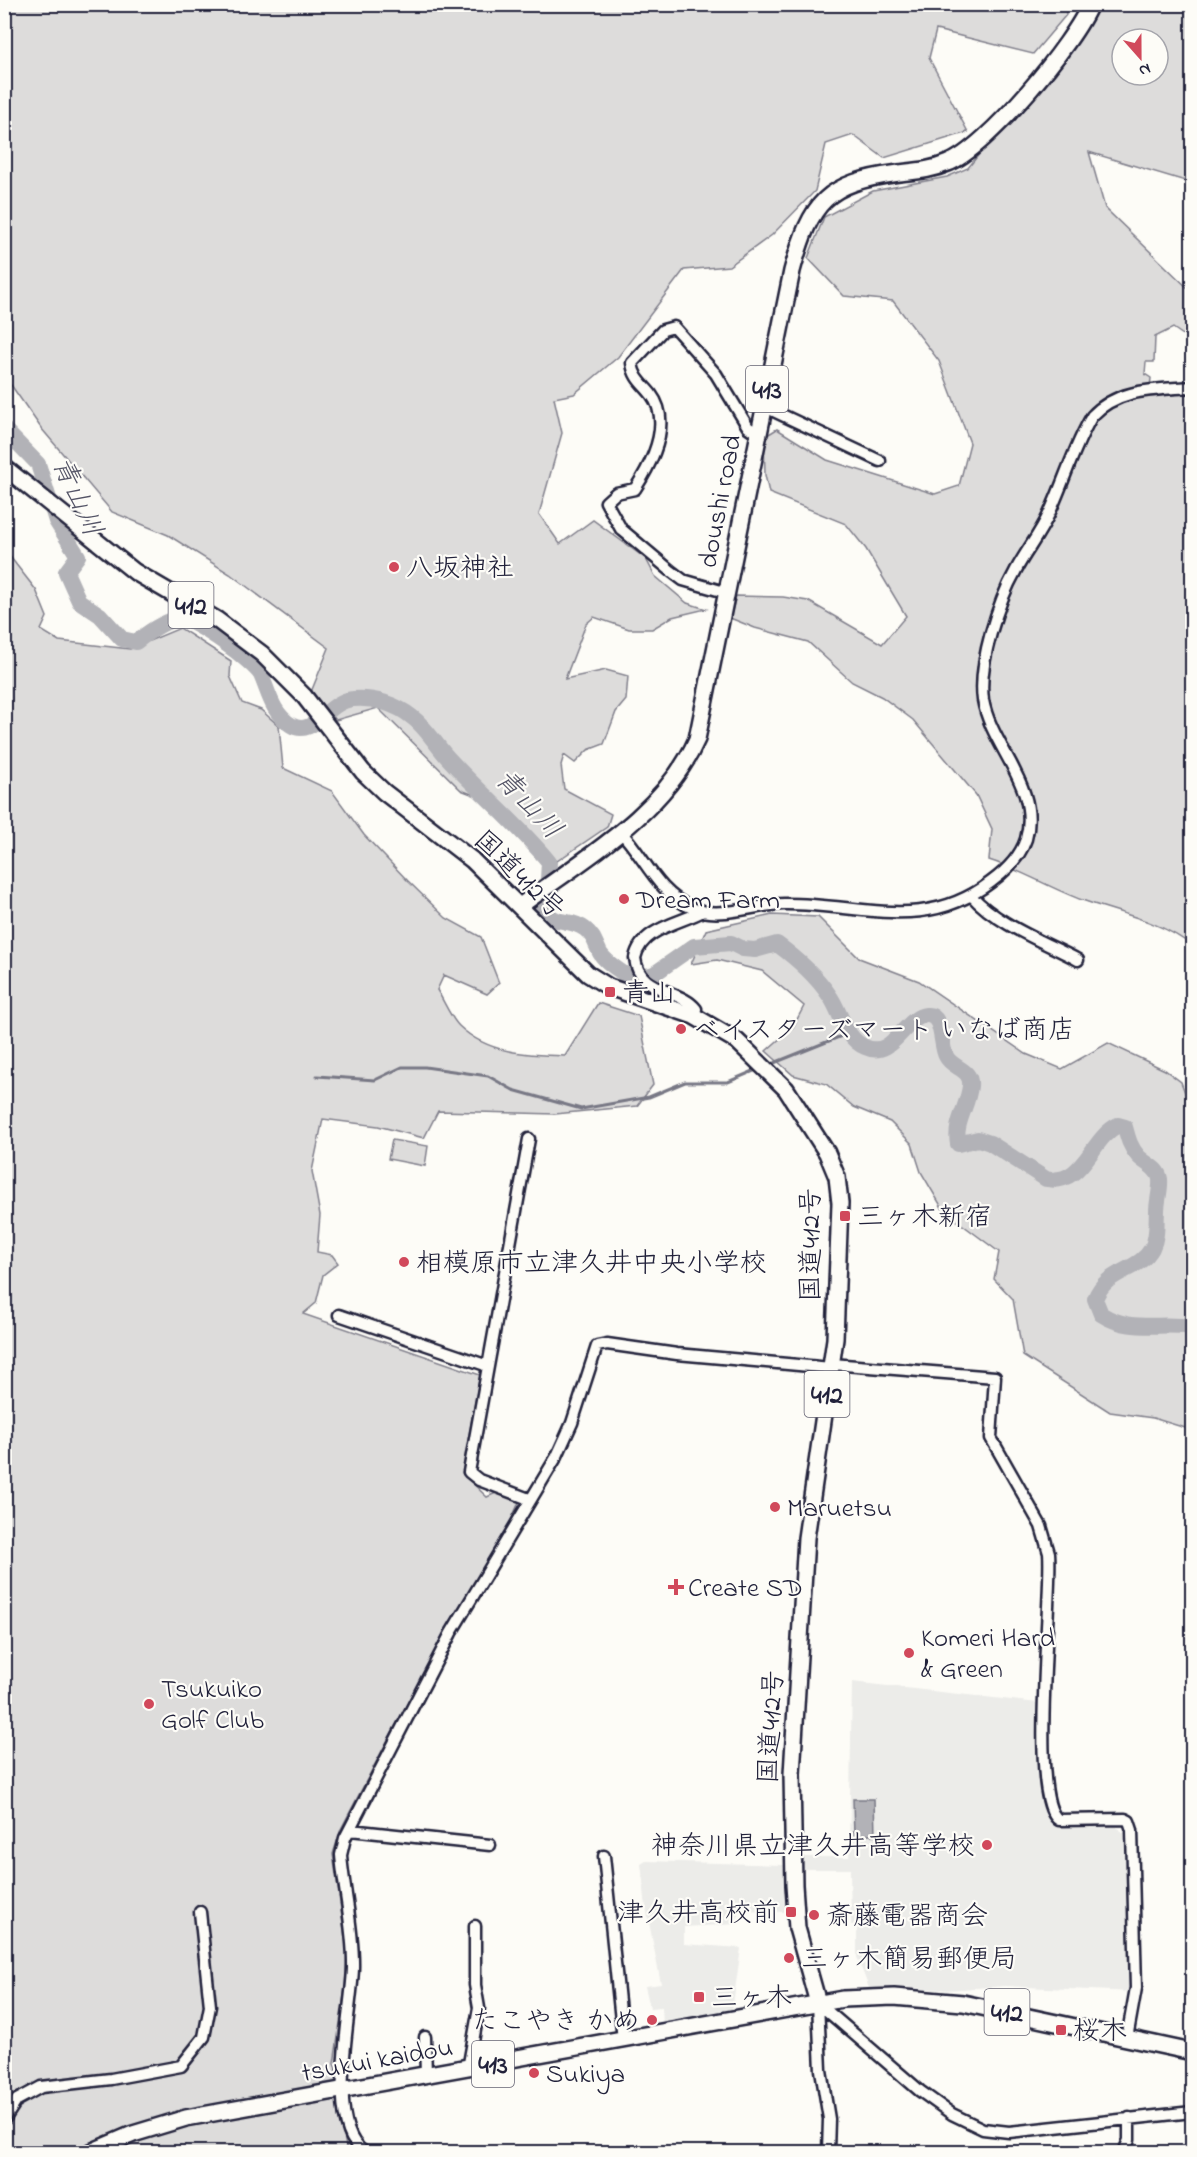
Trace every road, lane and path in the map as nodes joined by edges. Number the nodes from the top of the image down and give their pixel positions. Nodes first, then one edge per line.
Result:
1 (1090, 4) edge
2 (1192, 387) edge
3 (763, 406) junction
4 (758, 434) junction
5 (880, 461) dead end
6 (4, 467) edge
7 (728, 593) junction
8 (620, 831) junction
9 (972, 896) junction
10 (520, 906) junction
11 (703, 911) junction
12 (1078, 960) dead end
13 (694, 1016) junction
14 (529, 1139) dead end
15 (339, 1315) dead end
16 (488, 1366) junction
17 (831, 1366) junction
18 (529, 1499) junction
19 (350, 1830) junction
20 (490, 1845) dead end
21 (604, 1856) dead end
22 (200, 1912) dead end
23 (475, 1926) dead end
24 (818, 2003) junction
25 (425, 2037) dead end
26 (1127, 2038) junction
27 (623, 2040) junction
28 (1192, 2052) edge
29 (468, 2069) junction
30 (426, 2076) junction
31 (343, 2091) junction
32 (1192, 2112) edge
33 (1129, 2118) junction
34 (4, 2120) edge
35 (91, 2152) edge
36 (364, 2152) edge
37 (828, 2152) edge
38 (1124, 2152) edge

1 - 3 highway, doushi road / 413
2 - 9 street
3 - 4 highway, doushi road / 413
3 - 5 street
4 - 7 highway, doushi road / 413
4 - 7 street
6 - 10 highway, 国道412号 / 412
7 - 8 highway, doushi road / 413
8 - 10 highway, doushi road / 413
8 - 11 street
9 - 11 street
9 - 12 street
10 - 13 highway, 国道412号 / 412
11 - 13 street
13 - 17 highway, 国道412号 / 412
14 - 16 street
15 - 16 street
16 - 18 street
17 - 18 street
17 - 24 highway, 国道412号 / 412
17 - 26 street
18 - 19 street
19 - 20 street
19 - 31 street
21 - 27 street
22 - 34 street
23 - 29 street
24 - 26 highway, 412
24 - 27 highway, tsukui kaidou / 413
24 - 33 street
24 - 37 street
25 - 30 street
26 - 28 highway, 412
27 - 29 highway, tsukui kaidou / 413
29 - 30 highway, tsukui kaidou / 413
30 - 31 highway, tsukui kaidou / 413
31 - 35 highway, tsukui kaidou / 413
31 - 36 street
32 - 33 street
33 - 38 street

